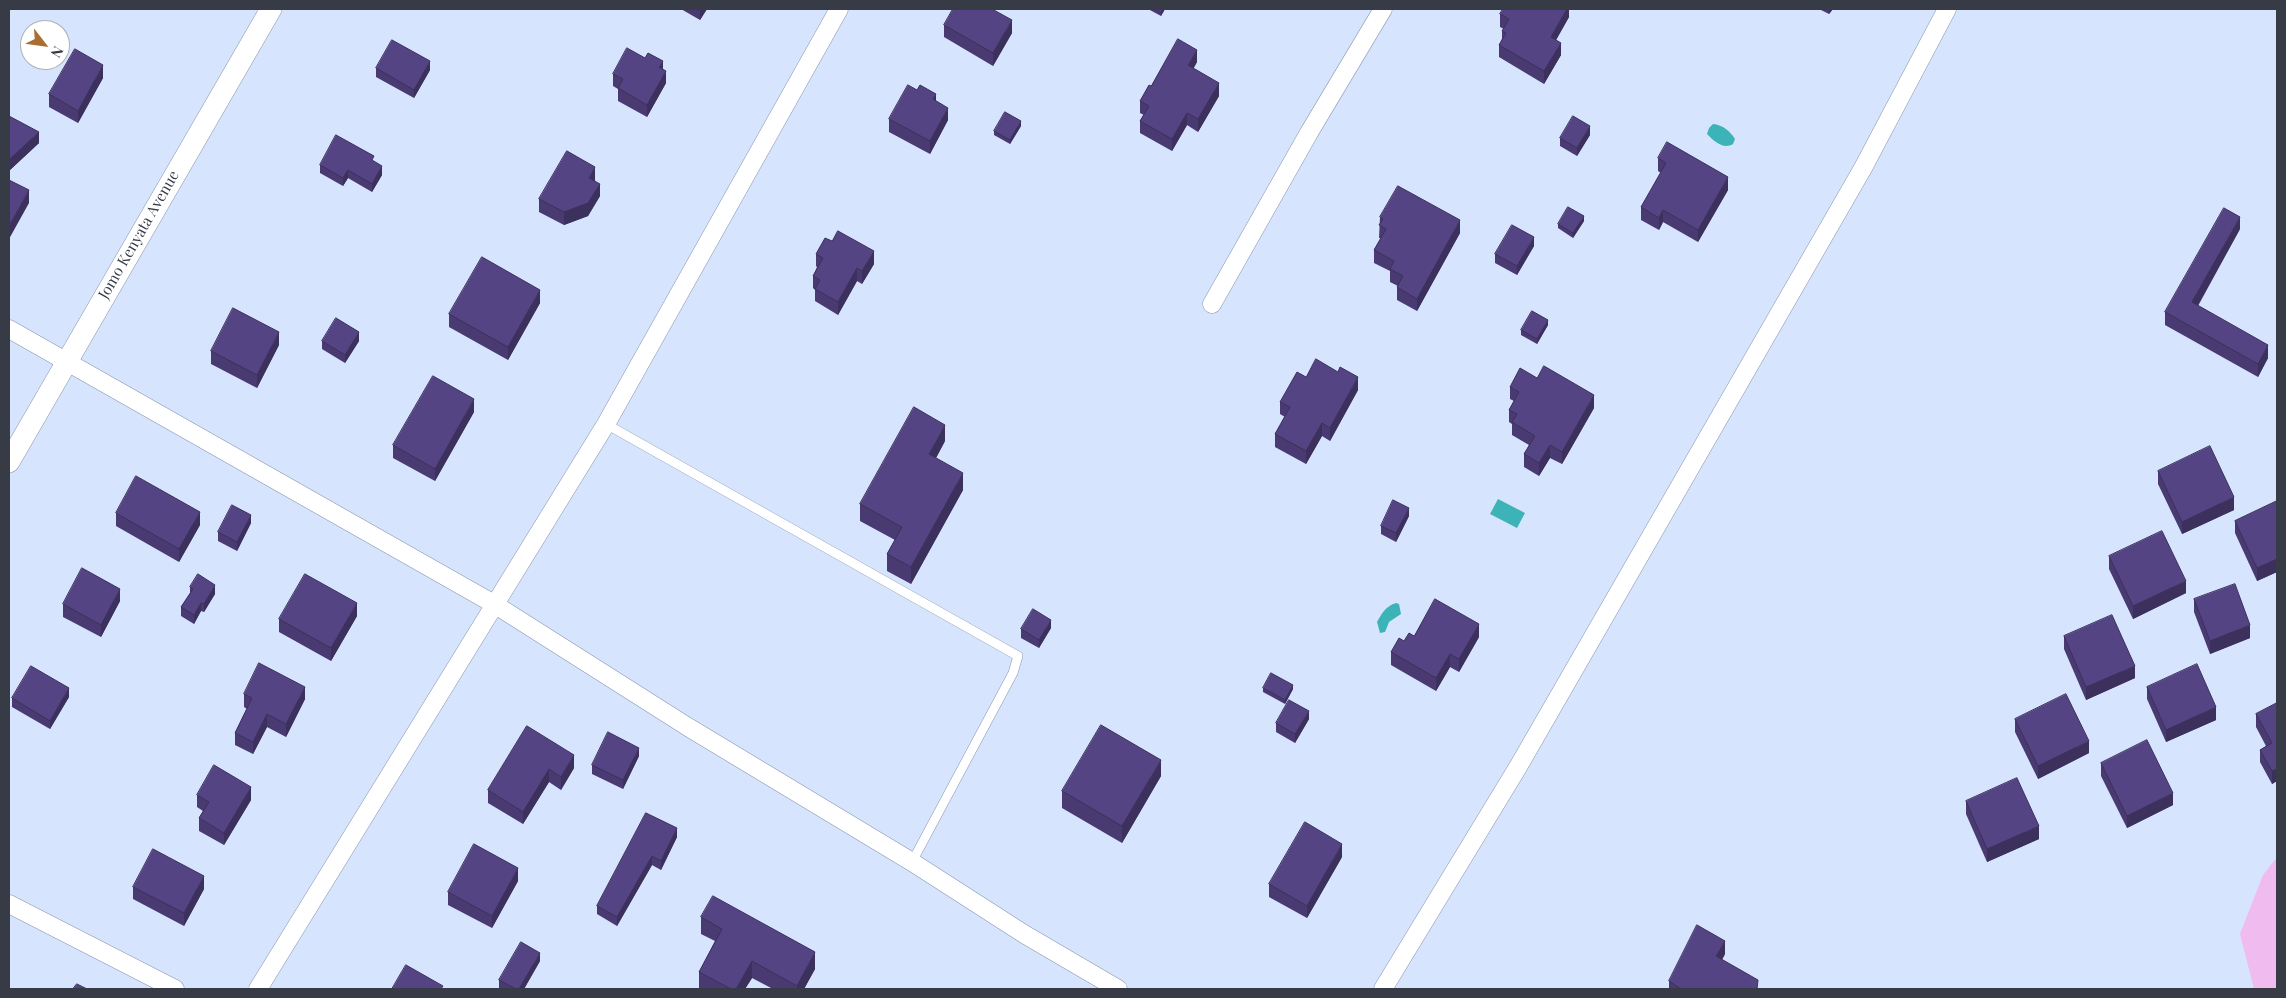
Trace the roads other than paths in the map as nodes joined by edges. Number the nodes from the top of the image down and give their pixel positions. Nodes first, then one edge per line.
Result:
1 (271, 9) edge
2 (838, 9) edge
3 (1383, 9) edge
4 (1947, 9) edge
5 (1212, 304) dead end
6 (9, 329) edge
7 (65, 361) junction
8 (606, 424) junction
9 (9, 462) edge
10 (494, 604) junction
11 (912, 862) junction
12 (9, 904) edge
13 (175, 989) edge
14 (258, 989) edge
15 (1118, 989) edge
16 (1383, 989) edge

1 - 7 street, Jomo Kenyata Avenue
2 - 8 street
3 - 5 street
4 - 16 street
6 - 7 street
7 - 9 street, Jomo Kenyata Avenue
7 - 10 street
8 - 10 street
8 - 11 lane
10 - 11 street
10 - 14 street
11 - 15 street
12 - 13 street

